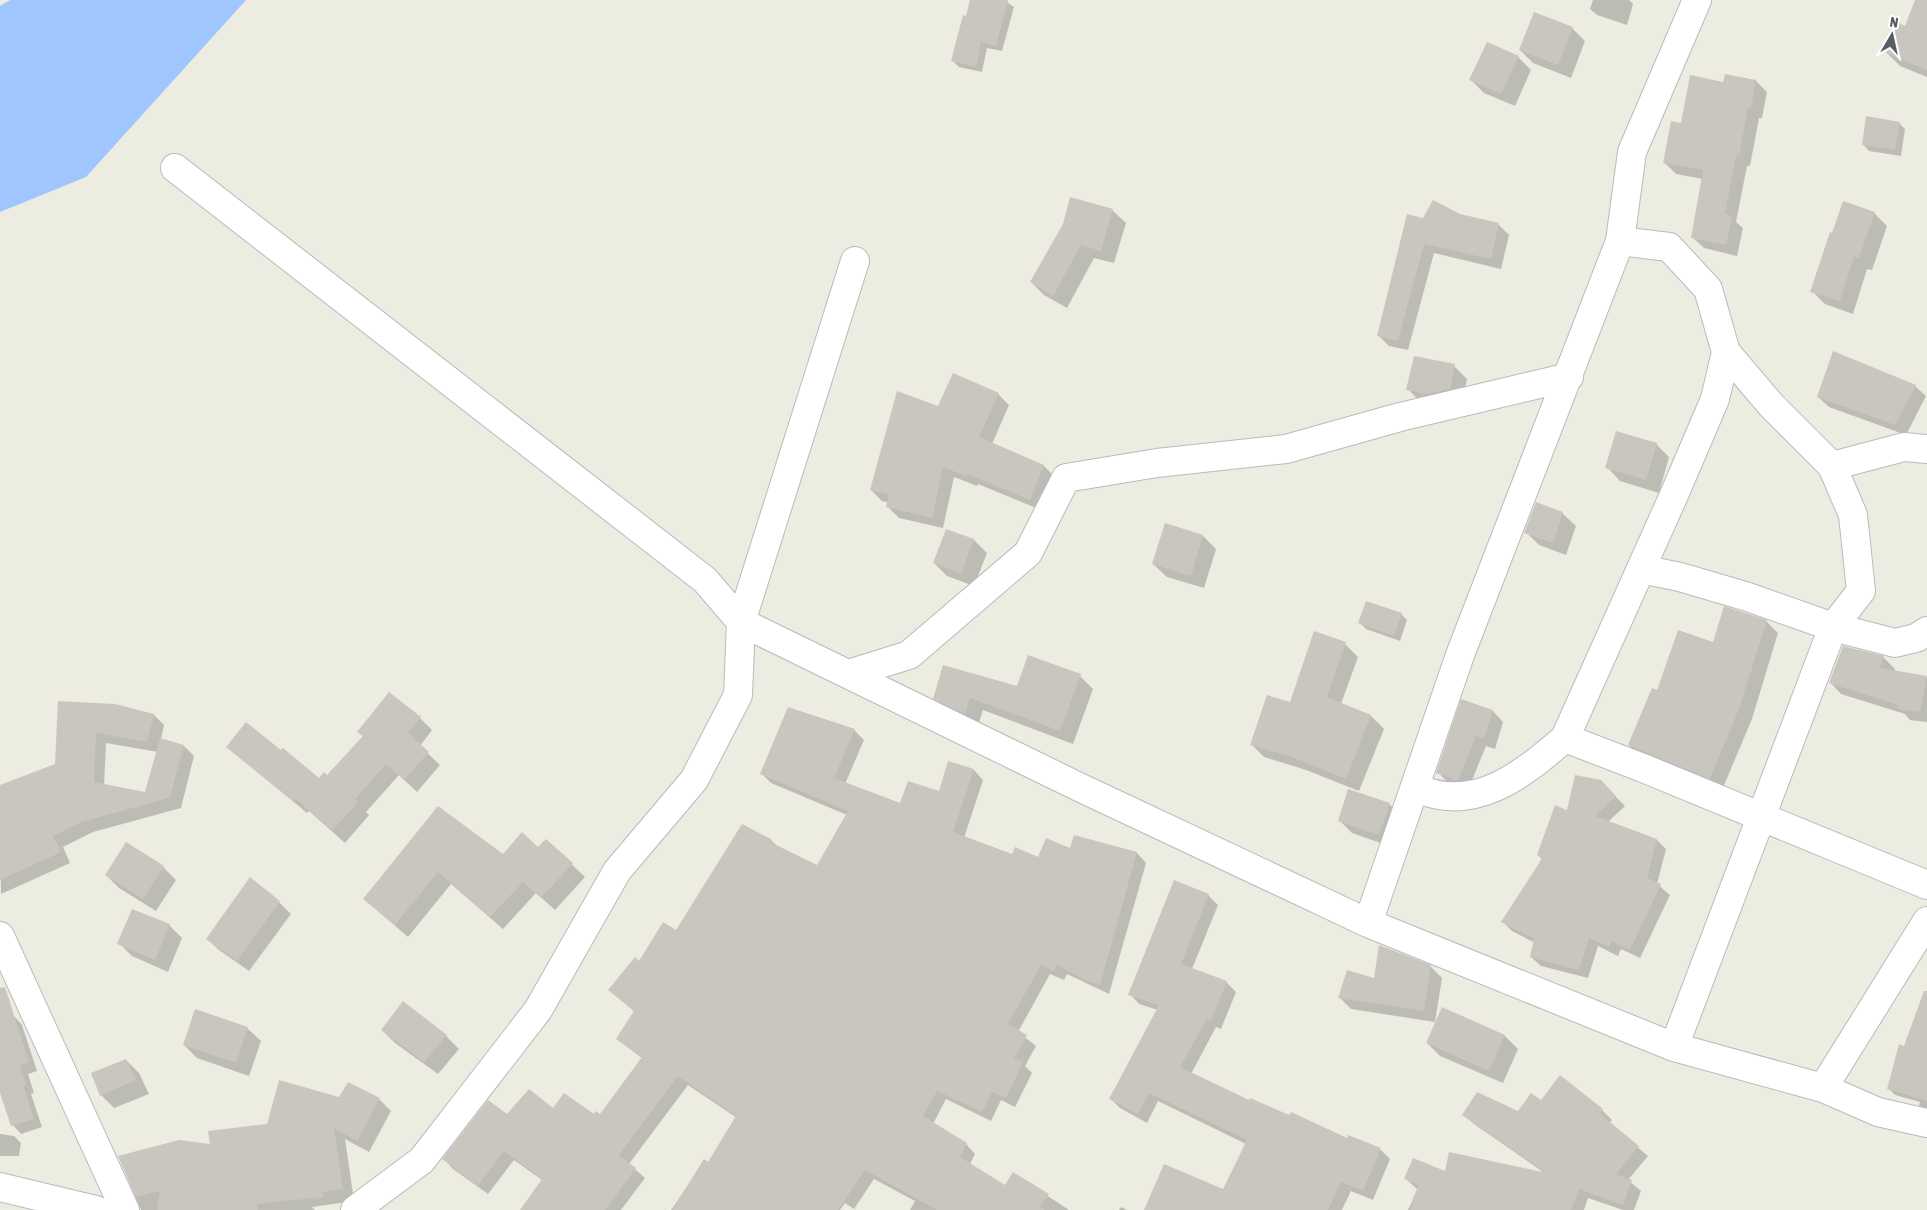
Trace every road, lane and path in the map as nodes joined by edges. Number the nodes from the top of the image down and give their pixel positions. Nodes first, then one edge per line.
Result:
1 (1697, 0) edge
2 (175, 168) dead end
3 (1620, 241) junction
4 (855, 261) dead end
5 (1726, 352) junction
6 (1569, 377) junction
7 (1927, 449) edge
8 (1832, 466) junction
9 (1641, 569) junction
10 (741, 622) junction
11 (1832, 627) junction
12 (1927, 631) edge
13 (848, 674) junction
14 (1565, 738) junction
15 (1416, 788) junction
16 (1760, 816) junction
17 (1927, 884) edge
18 (1927, 921) edge
19 (1368, 923) junction
20 (0, 936) edge
21 (1674, 1047) junction
22 (1823, 1088) junction
23 (1927, 1123) edge
24 (0, 1187) edge
25 (44, 1204) edge
26 (96, 1210) edge
27 (125, 1210) edge
28 (355, 1210) edge

1 - 3 street
2 - 10 street
3 - 5 street
3 - 6 street
4 - 10 street
5 - 8 street
5 - 9 street
6 - 13 street
6 - 15 street
7 - 8 street
8 - 11 street
9 - 11 street
9 - 14 street
10 - 13 street
10 - 28 street
11 - 12 street
11 - 16 street
13 - 19 street
14 - 15 street
14 - 16 street
15 - 19 street
16 - 17 street
16 - 21 street
18 - 22 street
19 - 21 street
20 - 27 street
21 - 22 street
22 - 23 street
24 - 25 street
25 - 26 street

